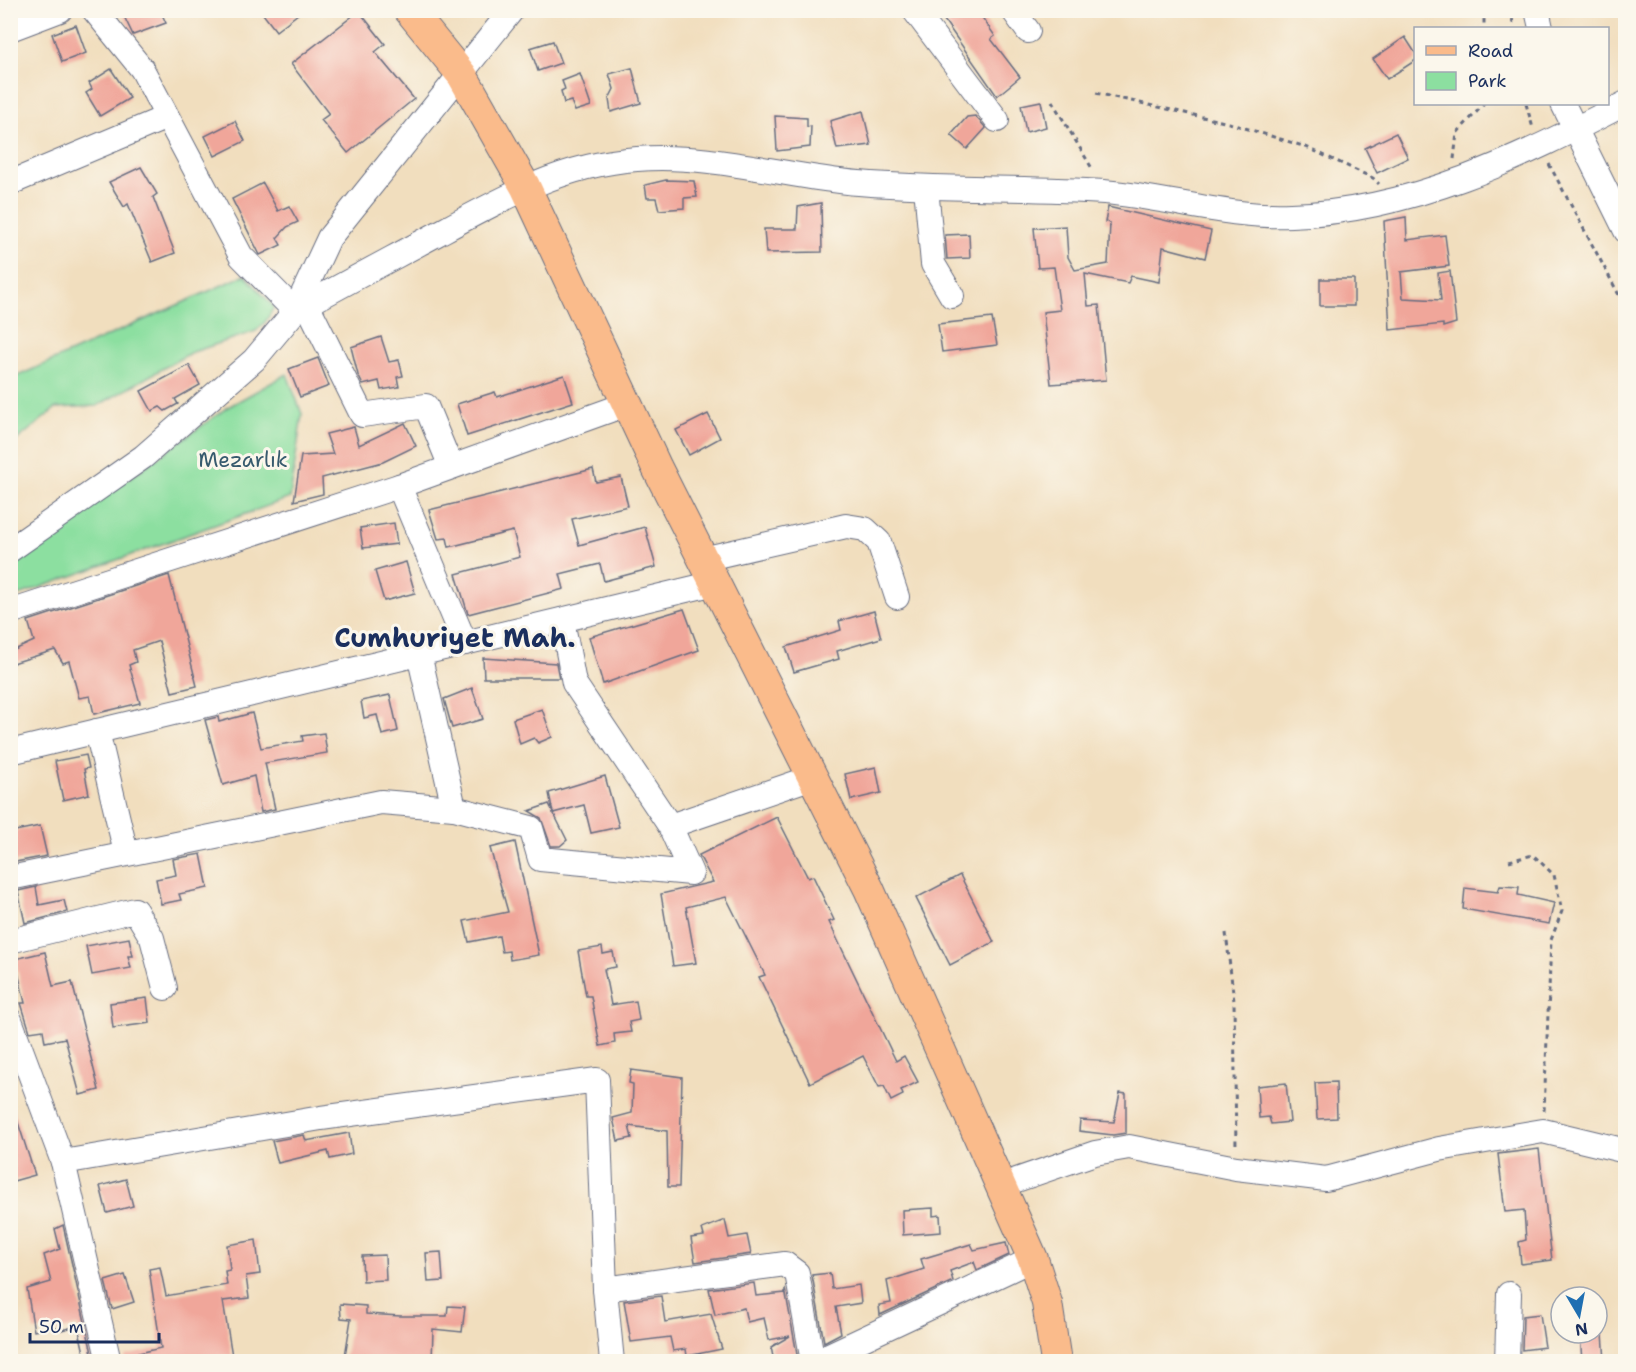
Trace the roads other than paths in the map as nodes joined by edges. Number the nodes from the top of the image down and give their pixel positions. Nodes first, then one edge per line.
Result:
1 (60, 10) edge
2 (94, 10) edge
3 (409, 10) edge
4 (513, 10) edge
5 (914, 10) edge
6 (1013, 10) edge
7 (1537, 10) edge
8 (1540, 27) edge
9 (10, 29) edge
10 (1028, 32) dead end
11 (462, 75) junction
12 (1626, 104) edge
13 (1563, 105) edge
14 (167, 117) junction
15 (997, 120) dead end
16 (1574, 130) junction
17 (10, 183) edge
18 (525, 186) junction
19 (926, 186) junction
20 (1626, 231) edge
21 (952, 296) dead end
22 (301, 308) junction
23 (627, 405) junction
24 (451, 467) junction
25 (399, 486) junction
26 (10, 550) edge
27 (709, 571) junction
28 (897, 597) dead end
29 (10, 612) edge
30 (562, 620) junction
31 (465, 643) junction
32 (418, 654) junction
33 (97, 731) junction
34 (10, 752) edge
35 (813, 777) junction
36 (454, 808) junction
37 (670, 826) junction
38 (126, 853) junction
39 (10, 878) edge
40 (10, 941) edge
41 (165, 988) dead end
42 (10, 1020) edge
43 (19, 1073) edge
44 (1626, 1151) edge
45 (63, 1162) junction
46 (1002, 1185) junction
47 (1033, 1259) junction
48 (605, 1289) junction
49 (1509, 1294) dead end
50 (110, 1362) edge
51 (612, 1362) edge
52 (813, 1362) edge
53 (1056, 1362) edge
54 (1507, 1362) edge

1 - 9 street
2 - 14 street
3 - 11 main road
4 - 11 street
5 - 15 street
6 - 10 street
7 - 8 street
11 - 18 main road
11 - 22 street
12 - 16 street
13 - 16 street
14 - 17 street
14 - 22 street
16 - 19 street
16 - 20 street
18 - 19 street
18 - 22 street
18 - 23 main road
19 - 21 street
22 - 24 street
22 - 26 street
23 - 24 street
23 - 27 main road
24 - 25 street
25 - 29 street
25 - 31 street
27 - 28 street
27 - 30 street
27 - 35 main road
30 - 31 street
30 - 37 street
31 - 32 street
32 - 33 street
32 - 36 street
33 - 34 street
33 - 38 street
35 - 37 street
35 - 46 main road
36 - 37 street
36 - 38 street
38 - 39 street
40 - 41 street
42 - 43 street
43 - 45 street
44 - 46 street
45 - 48 street
45 - 50 street
46 - 47 main road
47 - 52 street
47 - 53 main road
48 - 51 street
48 - 52 street
49 - 54 street

